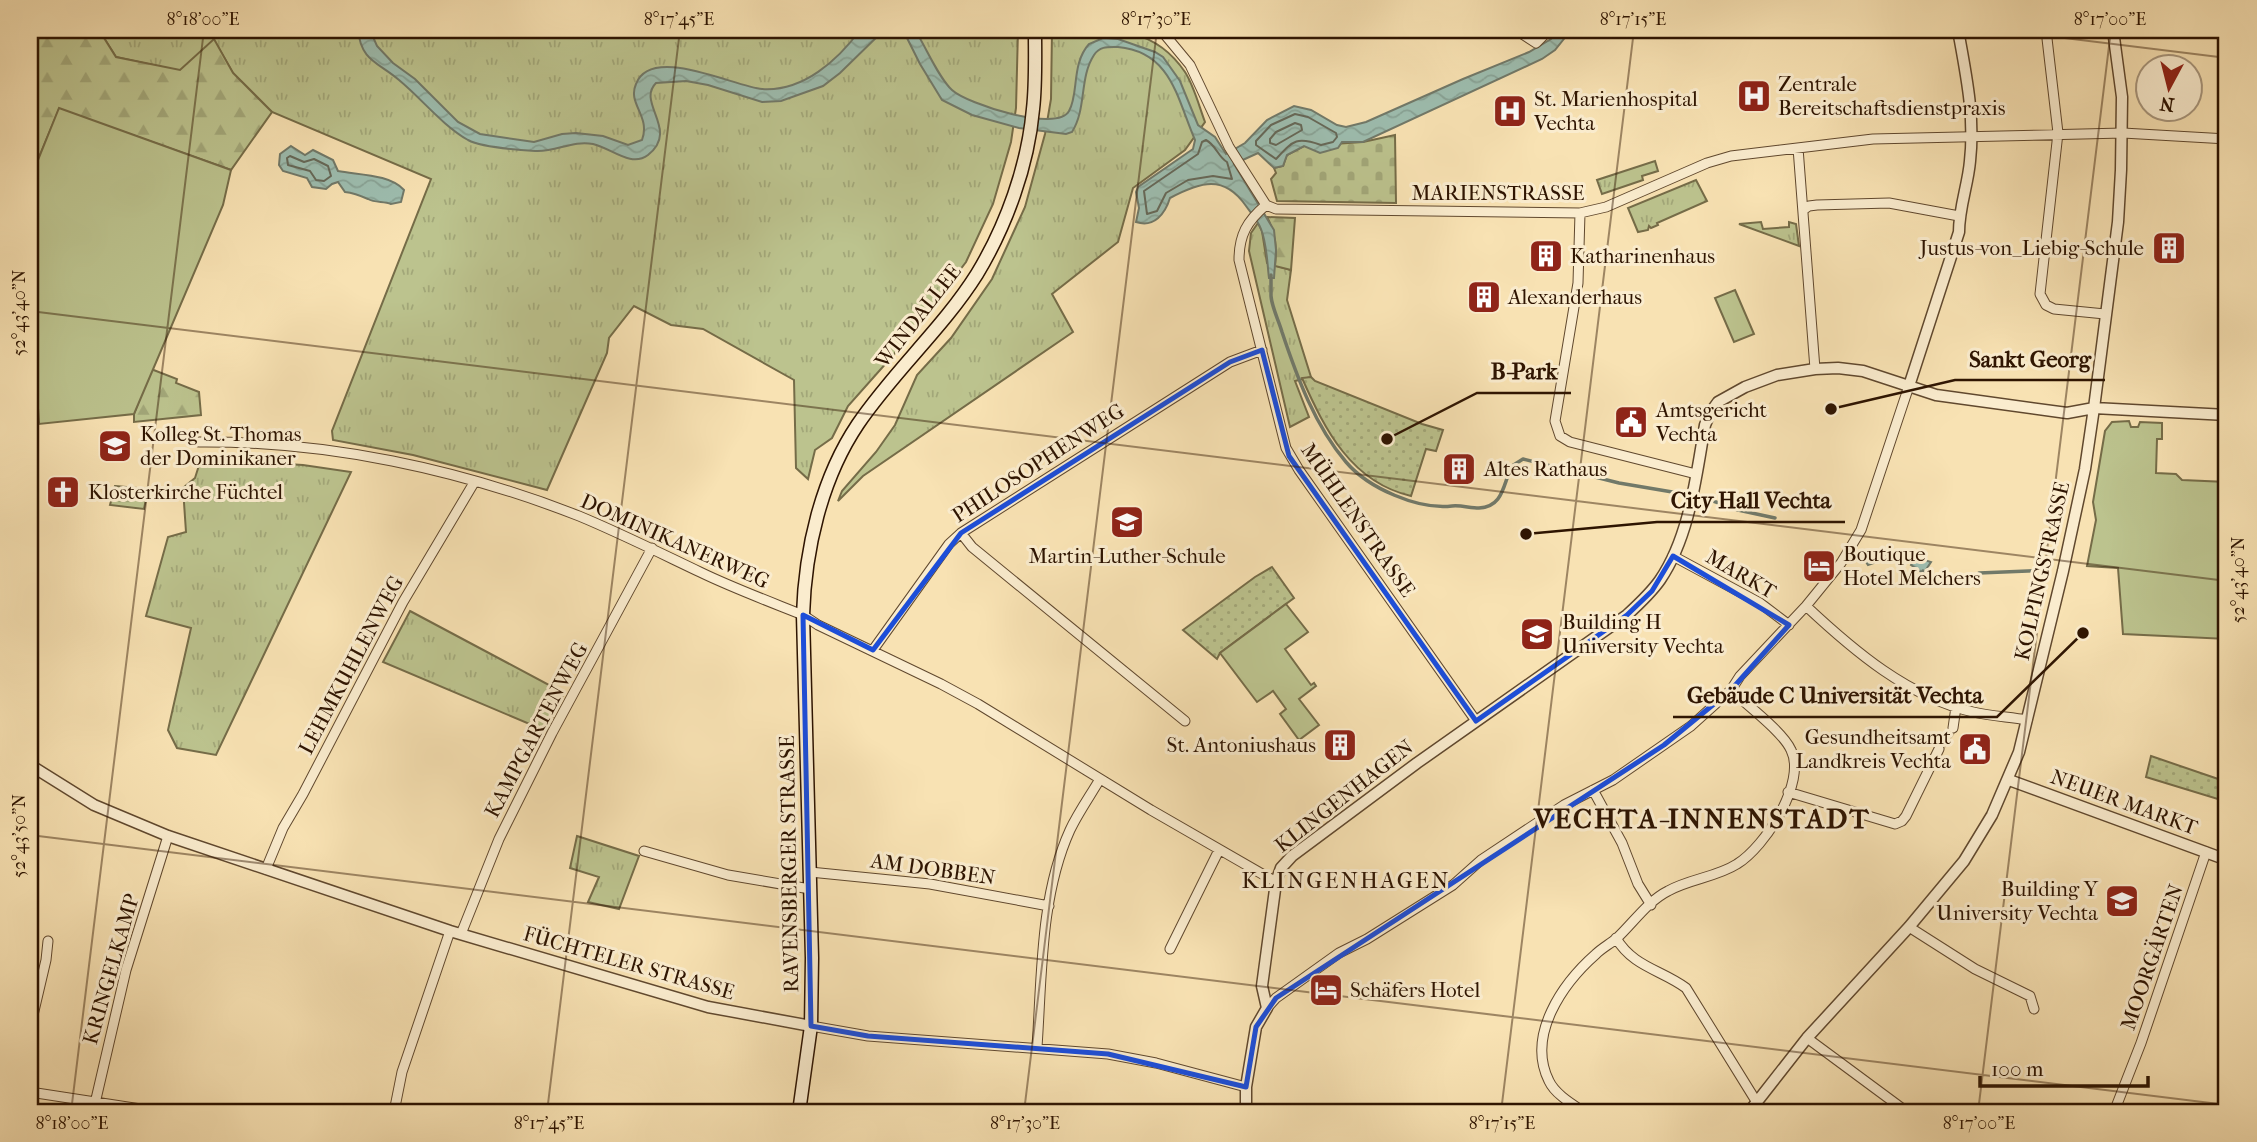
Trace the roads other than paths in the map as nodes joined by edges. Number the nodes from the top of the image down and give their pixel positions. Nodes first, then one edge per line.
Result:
1 (1035, 30) edge
2 (1161, 30) edge
3 (1516, 30) edge
4 (1549, 30) edge
5 (1958, 30) edge
6 (2046, 30) edge
7 (2113, 30) edge
8 (2058, 133) junction
9 (2123, 133) junction
10 (1972, 136) junction
11 (2227, 139) edge
12 (1798, 148) junction
13 (1264, 206) junction
14 (1803, 210) junction
15 (1580, 213) junction
16 (1959, 216) junction
17 (2105, 314) junction
18 (1262, 350) junction
19 (1815, 369) junction
20 (1909, 386) junction
21 (2094, 408) junction
22 (2227, 415) edge
23 (200, 442) dead end
24 (1696, 474) junction
25 (475, 481) junction
26 (961, 533) junction
27 (652, 548) junction
28 (1673, 556) junction
29 (1806, 606) junction
30 (803, 615) junction
31 (1789, 625) junction
32 (873, 650) junction
33 (1731, 690) junction
34 (1956, 707) junction
35 (1476, 720) junction
36 (2027, 720) junction
37 (1185, 721) dead end
38 (1952, 728) tunnel mouth
39 (1939, 750) tunnel mouth
40 (30, 765) edge
41 (1100, 779) junction
42 (2009, 779) junction
43 (1593, 790) junction
44 (1788, 792) junction
45 (168, 836) junction
46 (1219, 850) junction
47 (644, 851) dead end
48 (2206, 852) junction
49 (2227, 860) edge
50 (266, 869) junction
51 (810, 872) junction
52 (1276, 882) junction
53 (810, 889) junction
54 (1651, 905) junction
55 (1049, 906) junction
56 (1909, 927) junction
57 (456, 932) junction
58 (1616, 938) junction
59 (48, 941) dead end
60 (1170, 949) dead end
61 (1267, 1007) junction
62 (2034, 1009) dead end
63 (811, 1026) junction
64 (30, 1028) edge
65 (1807, 1038) junction
66 (1037, 1047) junction
67 (1246, 1087) junction
68 (30, 1092) edge
69 (94, 1100) junction
70 (1756, 1101) junction
71 (93, 1112) edge
72 (159, 1112) edge
73 (394, 1112) edge
74 (799, 1112) edge
75 (1246, 1112) edge
76 (1584, 1112) edge
77 (1749, 1112) edge
78 (1907, 1112) edge
79 (2113, 1112) edge

1 - 30 main road, WINDALLEE
2 - 13 street
3 - 4 street
5 - 10 street
6 - 8 street
7 - 9 street, KOLPINGSTRASSE
8 - 9 street, MARIENSTRASSE
8 - 10 street, MARIENSTRASSE
8 - 17 street
9 - 11 street, MARIENSTRASSE
9 - 17 street, KOLPINGSTRASSE
10 - 12 street, MARIENSTRASSE
10 - 16 street
12 - 14 street
12 - 15 street, MARIENSTRASSE
13 - 15 street, MARIENSTRASSE
13 - 18 street, MÜHLENSTRASSE
14 - 16 street
14 - 19 street
15 - 24 street
16 - 20 street
17 - 21 street, KOLPINGSTRASSE
18 - 26 street, PHILOSOPHENWEG
18 - 35 street, MÜHLENSTRASSE
19 - 20 street, KLINGENHAGEN
19 - 24 street, KLINGENHAGEN
20 - 21 street, KLINGENHAGEN
20 - 29 street
21 - 22 street, KLINGENHAGEN
21 - 36 street, KOLPINGSTRASSE
23 - 25 street, DOMINIKANERWEG
24 - 28 street, KLINGENHAGEN
25 - 27 street, DOMINIKANERWEG
25 - 50 street, LEHMKUHLENWEG
26 - 32 street, PHILOSOPHENWEG
26 - 37 street
27 - 30 street, DOMINIKANERWEG
27 - 57 street, KAMPGARTENWEG
28 - 31 street, MARKT
28 - 35 street, KLINGENHAGEN
29 - 31 street
29 - 34 street
30 - 32 street, DOMINIKANERWEG
30 - 51 main road, RAVENSBERGER STRASSE
31 - 33 street
32 - 41 street, DOMINIKANERWEG
33 - 43 street
33 - 44 street
34 - 36 street
34 - 38 street
35 - 52 street, KLINGENHAGEN
36 - 42 street, KOLPINGSTRASSE
39 - 44 street
40 - 45 street, FÜCHTELER STRASSE
41 - 46 street, DOMINIKANERWEG
41 - 55 street
42 - 48 street, NEUER MARKT
42 - 56 street, KOLPINGSTRASSE
43 - 54 street
43 - 61 street
44 - 54 street
45 - 50 street, FÜCHTELER STRASSE
45 - 69 street, KRINGELKAMP
46 - 52 street, DOMINIKANERWEG
46 - 60 street
47 - 53 street
48 - 49 street, NEUER MARKT
48 - 79 street, MOORGÄRTEN
50 - 57 street, FÜCHTELER STRASSE
51 - 53 main road, RAVENSBERGER STRASSE
51 - 55 street, AM DOBBEN
52 - 61 street, KLINGENHAGEN
53 - 63 main road, RAVENSBERGER STRASSE
54 - 58 street
55 - 66 street
56 - 62 street
56 - 65 street, KOLPINGSTRASSE
57 - 63 street, FÜCHTELER STRASSE
57 - 73 street, KAMPGARTENWEG
58 - 70 street
58 - 76 street
59 - 64 street
61 - 67 street
63 - 66 street, FÜCHTELER STRASSE
63 - 74 main road, RAVENSBERGER STRASSE
65 - 70 street, KOLPINGSTRASSE
65 - 78 street
66 - 67 street, FÜCHTELER STRASSE
67 - 75 street
68 - 69 street
69 - 71 street, KRINGELKAMP
69 - 72 street
70 - 77 street, KOLPINGSTRASSE

